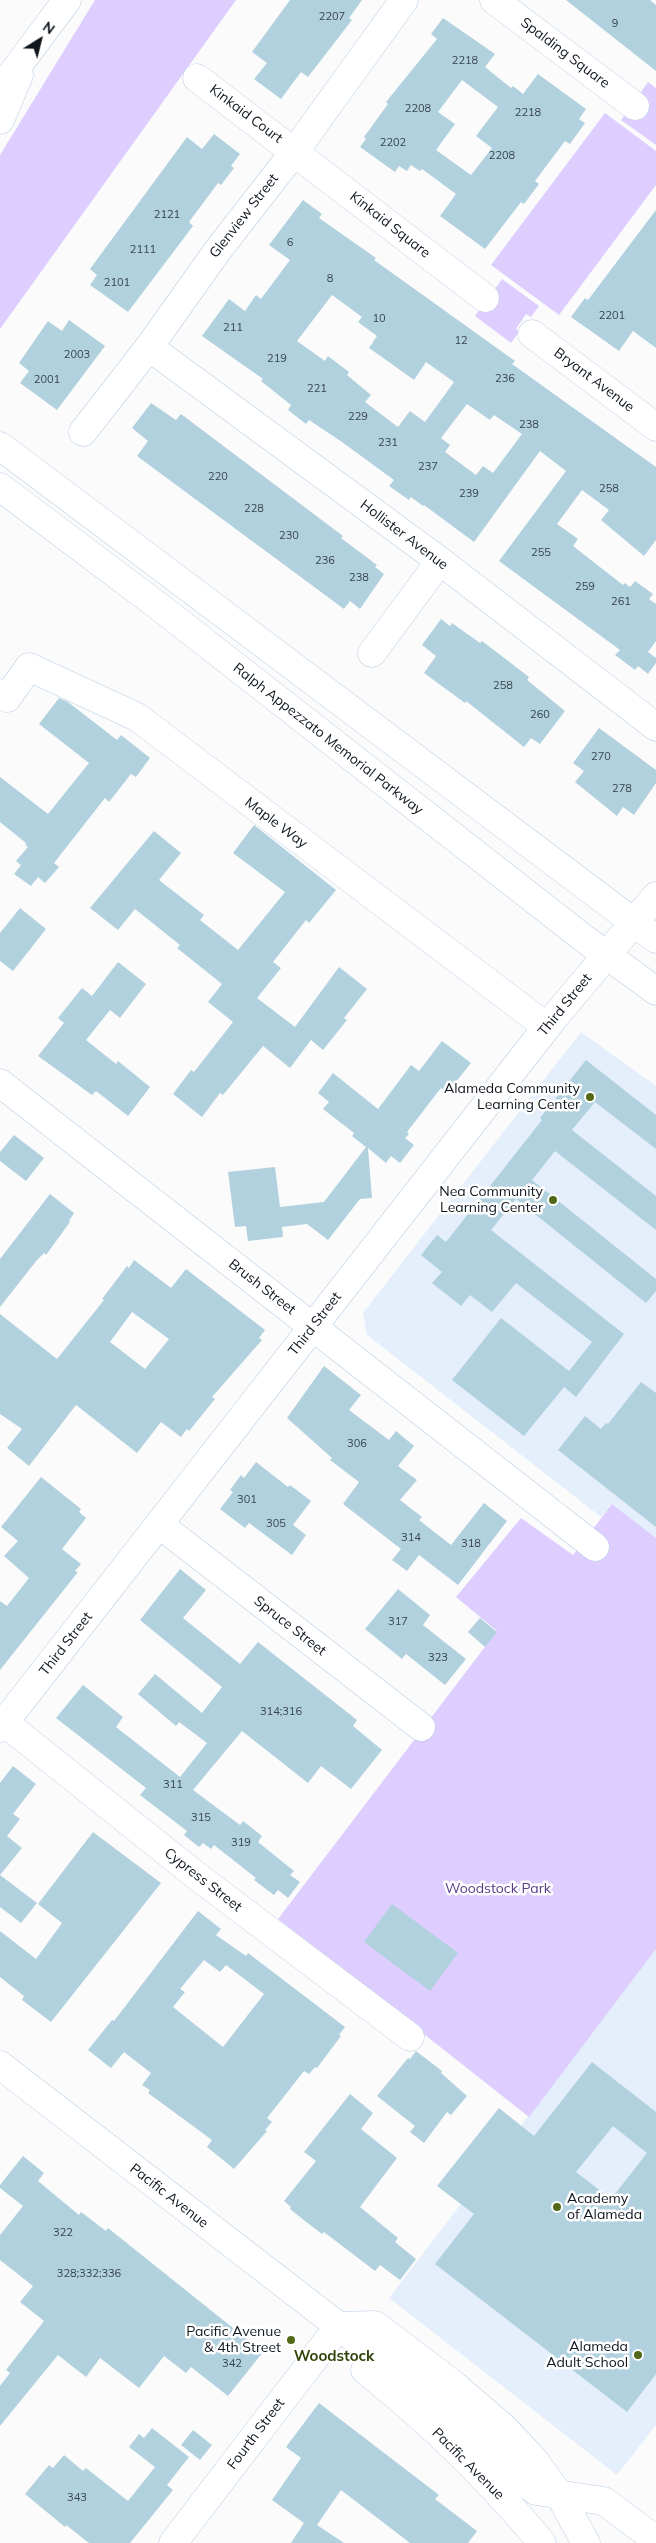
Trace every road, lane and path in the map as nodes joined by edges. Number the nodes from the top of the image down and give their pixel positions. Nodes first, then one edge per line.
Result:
1 (67, 0) edge
2 (404, 0) edge
3 (494, 0) edge
4 (27, 55) junction
5 (197, 78) dead end
6 (0, 90) edge
7 (635, 106) dead end
8 (0, 120) edge
9 (295, 151) junction
10 (485, 298) dead end
11 (532, 334) dead end
12 (149, 347) junction
13 (656, 427) edge
14 (0, 430) edge
15 (83, 432) dead end
16 (0, 446) edge
17 (0, 487) edge
18 (440, 561) junction
19 (180, 584) junction
20 (372, 653) dead end
21 (0, 693) edge
22 (656, 727) edge
23 (656, 896) edge
24 (632, 923) junction
25 (656, 939) edge
26 (606, 955) junction
27 (656, 991) edge
28 (547, 1027) junction
29 (0, 1083) edge
30 (313, 1326) junction
31 (160, 1525) junction
32 (595, 1547) dead end
33 (1, 1723) edge
34 (421, 1727) dead end
35 (410, 2037) dead end
36 (0, 2065) edge
37 (339, 2326) junction
38 (560, 2496) junction
39 (656, 2540) edge
40 (173, 2543) edge
41 (542, 2543) edge
42 (586, 2543) edge

1 - 4 street
2 - 9 street, Glenview Street
3 - 7 street, Spalding Square
4 - 6 street
4 - 8 street
5 - 9 street, Kinkaid Court
9 - 10 street, Kinkaid Square
9 - 12 street, Glenview Street
11 - 13 street, Bryant Avenue
12 - 15 street, Glenview Street
12 - 18 street, Hollister Avenue
14 - 19 street
16 - 19 street
17 - 26 street, Ralph Appezzato Memorial Parkway
18 - 20 street
18 - 22 street, Hollister Avenue
19 - 24 street
21 - 28 street, Maple Way
23 - 24 street, Third Street
24 - 25 street
24 - 26 street, Third Street
26 - 27 street, Ralph Appezzato Memorial Parkway
26 - 28 street, Third Street
28 - 30 street, Third Street
29 - 30 street, Brush Street
30 - 31 street, Third Street
30 - 32 street, Brush Street
31 - 33 street, Third Street
31 - 34 street, Spruce Street
33 - 35 street, Cypress Street
36 - 37 street, Pacific Avenue
37 - 38 street
37 - 40 street, Fourth Street
37 - 41 street, Pacific Avenue
38 - 39 street
38 - 42 street

